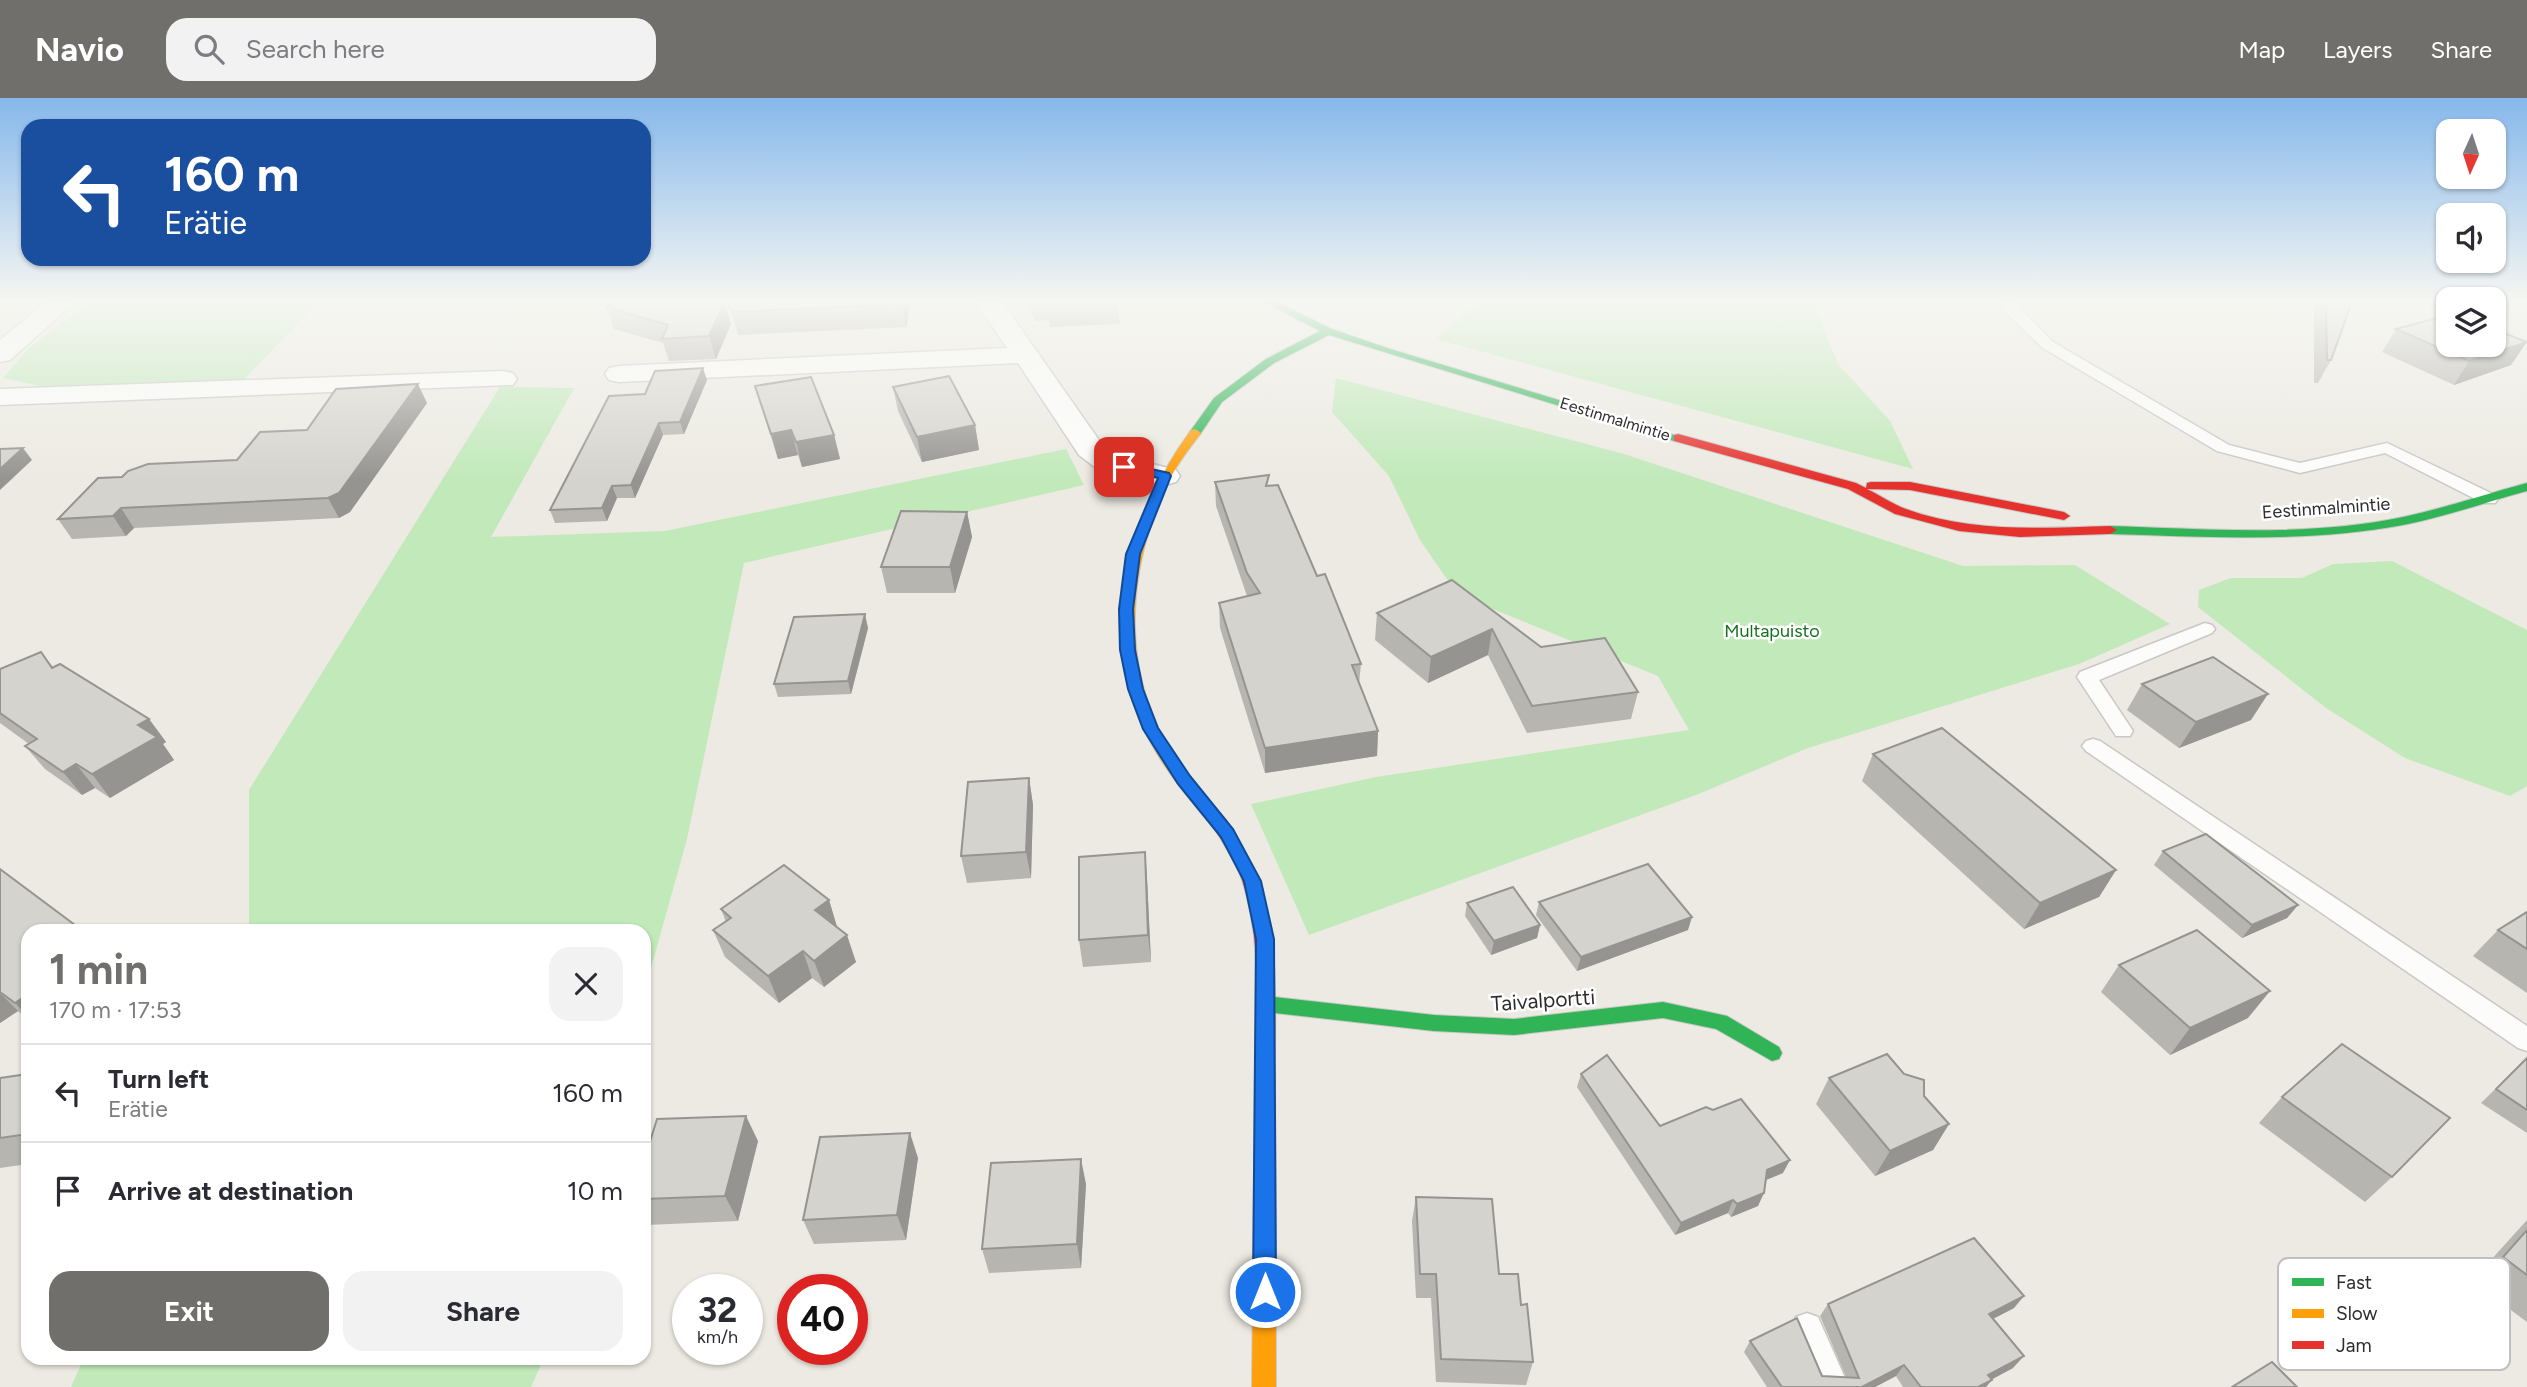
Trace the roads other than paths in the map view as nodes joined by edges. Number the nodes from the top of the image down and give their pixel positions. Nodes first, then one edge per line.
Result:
1 (935, 359) edge
2 (1026, 359) edge
3 (1274, 359) edge
4 (1414, 359) edge
5 (2072, 359) edge
6 (619, 374) dead end
7 (503, 379) dead end
8 (0, 397) edge
9 (1165, 476) junction
10 (1852, 486) junction
11 (2527, 487) edge
12 (2489, 499) junction
13 (2124, 529) junction
14 (2204, 629) dead end
15 (2123, 731) dead end
16 (2093, 746) dead end
17 (1266, 1004) junction
18 (2527, 1040) edge
19 (1772, 1053) dead end
20 (1807, 1328) dead end
21 (1264, 1387) edge
22 (1833, 1387) edge

1 - 6 street
2 - 9 street
3 - 9 street
4 - 10 street, Eestinmalmintie
5 - 12 lane
7 - 8 street
9 - 17 street
10 - 13 street, Eestinmalmintie
10 - 13 street, Eestinmalmintie
11 - 12 street, Eestinmalmintie
12 - 13 street, Eestinmalmintie
14 - 15 lane
16 - 18 lane
17 - 19 street, Taivalportti
17 - 21 street
20 - 22 lane

